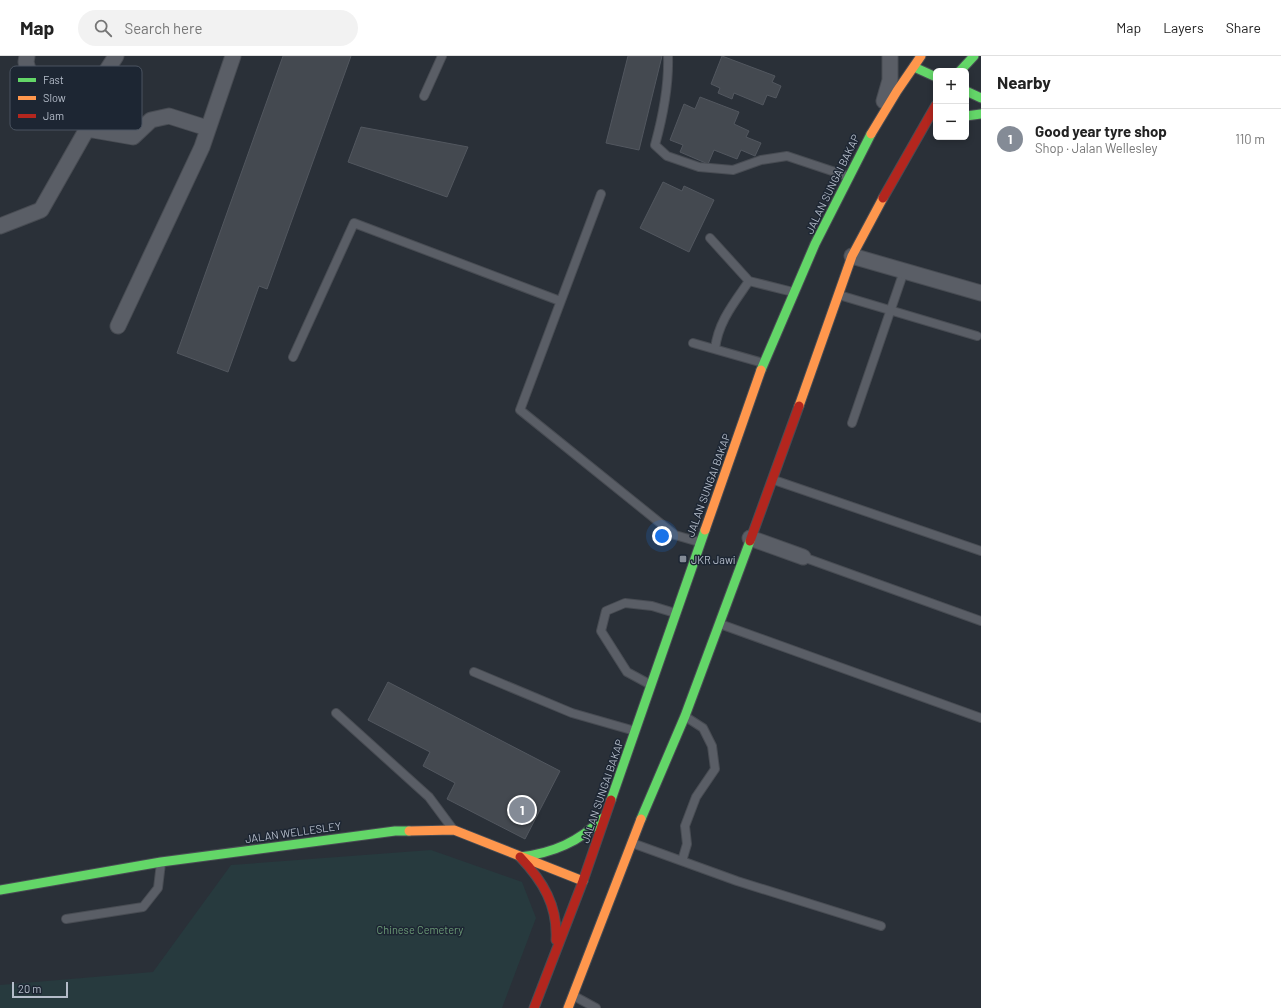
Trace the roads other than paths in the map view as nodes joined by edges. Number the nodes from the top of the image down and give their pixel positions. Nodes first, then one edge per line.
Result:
1 (27, 56) edge
2 (116, 56) edge
3 (233, 56) edge
4 (442, 56) edge
5 (668, 56) edge
6 (890, 56) edge
7 (922, 56) edge
8 (970, 57) edge
9 (981, 64) edge
10 (27, 66) edge
11 (110, 66) edge
12 (914, 66) junction
13 (962, 68) edge
14 (933, 76) edge
15 (969, 92) edge
16 (424, 96) dead end
17 (981, 98) edge
18 (933, 111) edge
19 (981, 114) edge
20 (969, 116) edge
21 (879, 119) junction
22 (142, 128) edge
23 (207, 128) junction
24 (86, 130) edge
25 (93, 130) edge
26 (140, 130) edge
27 (926, 143) dead end
28 (848, 176) junction
29 (894, 176) junction
30 (601, 194) dead end
31 (0, 226) edge
32 (710, 238) dead end
33 (852, 256) junction
34 (904, 271) junction
35 (749, 281) junction
36 (793, 293) junction
37 (981, 293) edge
38 (838, 295) junction
39 (560, 301) junction
40 (891, 310) junction
41 (118, 326) dead end
42 (977, 336) dead end
43 (693, 343) dead end
44 (715, 349) junction
45 (293, 357) dead end
46 (763, 363) junction
47 (852, 423) dead end
48 (773, 480) junction
49 (750, 538) junction
50 (700, 542) junction
51 (981, 551) edge
52 (803, 557) joint
53 (676, 613) junction
54 (981, 621) edge
55 (719, 623) junction
56 (474, 672) dead end
57 (652, 686) junction
58 (336, 714) dead end
59 (685, 716) junction
60 (981, 718) edge
61 (635, 731) junction
62 (605, 816) junction
63 (454, 830) junction
64 (631, 843) junction
65 (520, 857) junction
66 (682, 861) junction
67 (161, 862) junction
68 (583, 881) junction
69 (0, 890) edge
70 (66, 919) dead end
71 (881, 926) dead end
72 (554, 953) junction
73 (573, 995) junction
74 (534, 1008) edge
75 (568, 1008) edge
76 (596, 1008) edge

1 - 10 street
2 - 11 street
3 - 23 street
4 - 16 lane
5 - 28 lane
6 - 21 street
7 - 12 main road, JALAN SUNGAI BAKAP
8 - 9 main road
8 - 13 main road
12 - 14 main road
12 - 21 main road, JALAN SUNGAI BAKAP
15 - 17 main road
18 - 29 main road
19 - 20 main road
21 - 28 main road, JALAN SUNGAI BAKAP
22 - 23 street
23 - 41 street
24 - 31 street
25 - 26 street
27 - 29 main road
28 - 36 main road, JALAN SUNGAI BAKAP
29 - 33 main road
30 - 39 lane
32 - 35 lane
33 - 34 street
33 - 38 main road
34 - 37 street
34 - 40 lane
35 - 36 lane
35 - 44 lane
36 - 46 main road, JALAN SUNGAI BAKAP
38 - 40 lane
38 - 48 main road
39 - 45 lane
39 - 50 lane
40 - 42 lane
40 - 47 lane
43 - 44 lane
44 - 46 lane
46 - 50 main road, JALAN SUNGAI BAKAP
48 - 49 main road
48 - 51 lane
49 - 52 street
49 - 55 main road
50 - 53 main road, JALAN SUNGAI BAKAP
52 - 54 lane
53 - 57 main road, JALAN SUNGAI BAKAP
53 - 57 lane
55 - 59 main road
55 - 60 lane
56 - 61 lane
57 - 61 main road, JALAN SUNGAI BAKAP
58 - 63 lane
59 - 64 main road
59 - 66 lane
61 - 62 main road, JALAN SUNGAI BAKAP
62 - 65 main road
62 - 68 main road, JALAN SUNGAI BAKAP
63 - 65 main road, JALAN WELLESLEY
63 - 67 main road, JALAN WELLESLEY
64 - 66 lane
64 - 73 main road
65 - 68 main road, JALAN WELLESLEY
65 - 72 main road
66 - 71 lane
67 - 69 main road, JALAN WELLESLEY
67 - 70 lane
68 - 72 main road, JALAN SUNGAI BAKAP
72 - 74 main road, JALAN SUNGAI BAKAP
73 - 75 main road
73 - 76 lane

